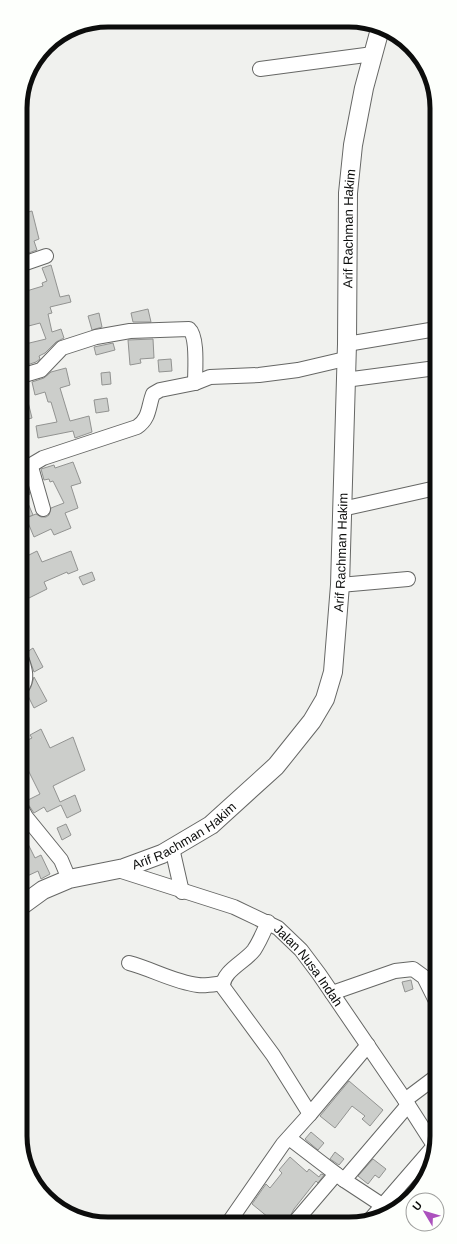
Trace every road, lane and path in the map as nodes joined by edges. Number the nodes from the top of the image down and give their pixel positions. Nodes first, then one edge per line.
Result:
1 (379, 33) edge
2 (373, 54) junction
3 (260, 69) dead end
4 (46, 256) dead end
5 (27, 263) edge
6 (430, 331) edge
7 (346, 352) junction
8 (430, 369) edge
9 (27, 374) edge
10 (345, 380) junction
11 (196, 383) junction
12 (27, 468) edge
13 (27, 471) edge
14 (430, 489) edge
15 (43, 509) dead end
16 (342, 509) junction
17 (408, 579) dead end
18 (340, 585) junction
19 (27, 818) edge
20 (172, 848) junction
21 (115, 869) junction
22 (70, 879) junction
23 (182, 892) junction
24 (27, 902) edge
25 (268, 922) junction
26 (129, 963) dead end
27 (223, 983) junction
28 (430, 989) edge
29 (332, 993) junction
30 (368, 1045) junction
31 (430, 1082) edge
32 (406, 1102) junction
33 (310, 1114) junction
34 (289, 1138) junction
35 (430, 1141) edge
36 (428, 1154) edge
37 (340, 1177) junction
38 (382, 1205) junction
39 (376, 1213) edge
40 (233, 1217) edge
41 (300, 1217) edge

1 - 2 main road, Arif Rachman Hakim
2 - 3 street
2 - 7 main road, Arif Rachman Hakim
4 - 5 street
6 - 7 street
7 - 10 main road, Arif Rachman Hakim
7 - 11 street
8 - 10 street
9 - 11 street
10 - 16 main road, Arif Rachman Hakim
11 - 12 street
13 - 15 street
14 - 16 street
16 - 18 main road, Arif Rachman Hakim
17 - 18 street
18 - 20 main road, Arif Rachman Hakim
19 - 22 street
20 - 21 main road, Arif Rachman Hakim
20 - 23 street
21 - 22 main road, Arif Rachman Hakim
21 - 23 street, Jalan Nusa Indah
22 - 24 main road, Arif Rachman Hakim
23 - 25 street, Jalan Nusa Indah
25 - 27 street
25 - 29 street, Jalan Nusa Indah
26 - 27 street
27 - 33 street
28 - 29 street
29 - 30 street, Jalan Nusa Indah
30 - 32 street, Jalan Nusa Indah
30 - 33 street
31 - 32 street
32 - 35 street, Jalan Nusa Indah
32 - 37 street
33 - 34 street
34 - 37 street
34 - 40 street
36 - 38 street
37 - 38 street
37 - 41 street
38 - 39 street

